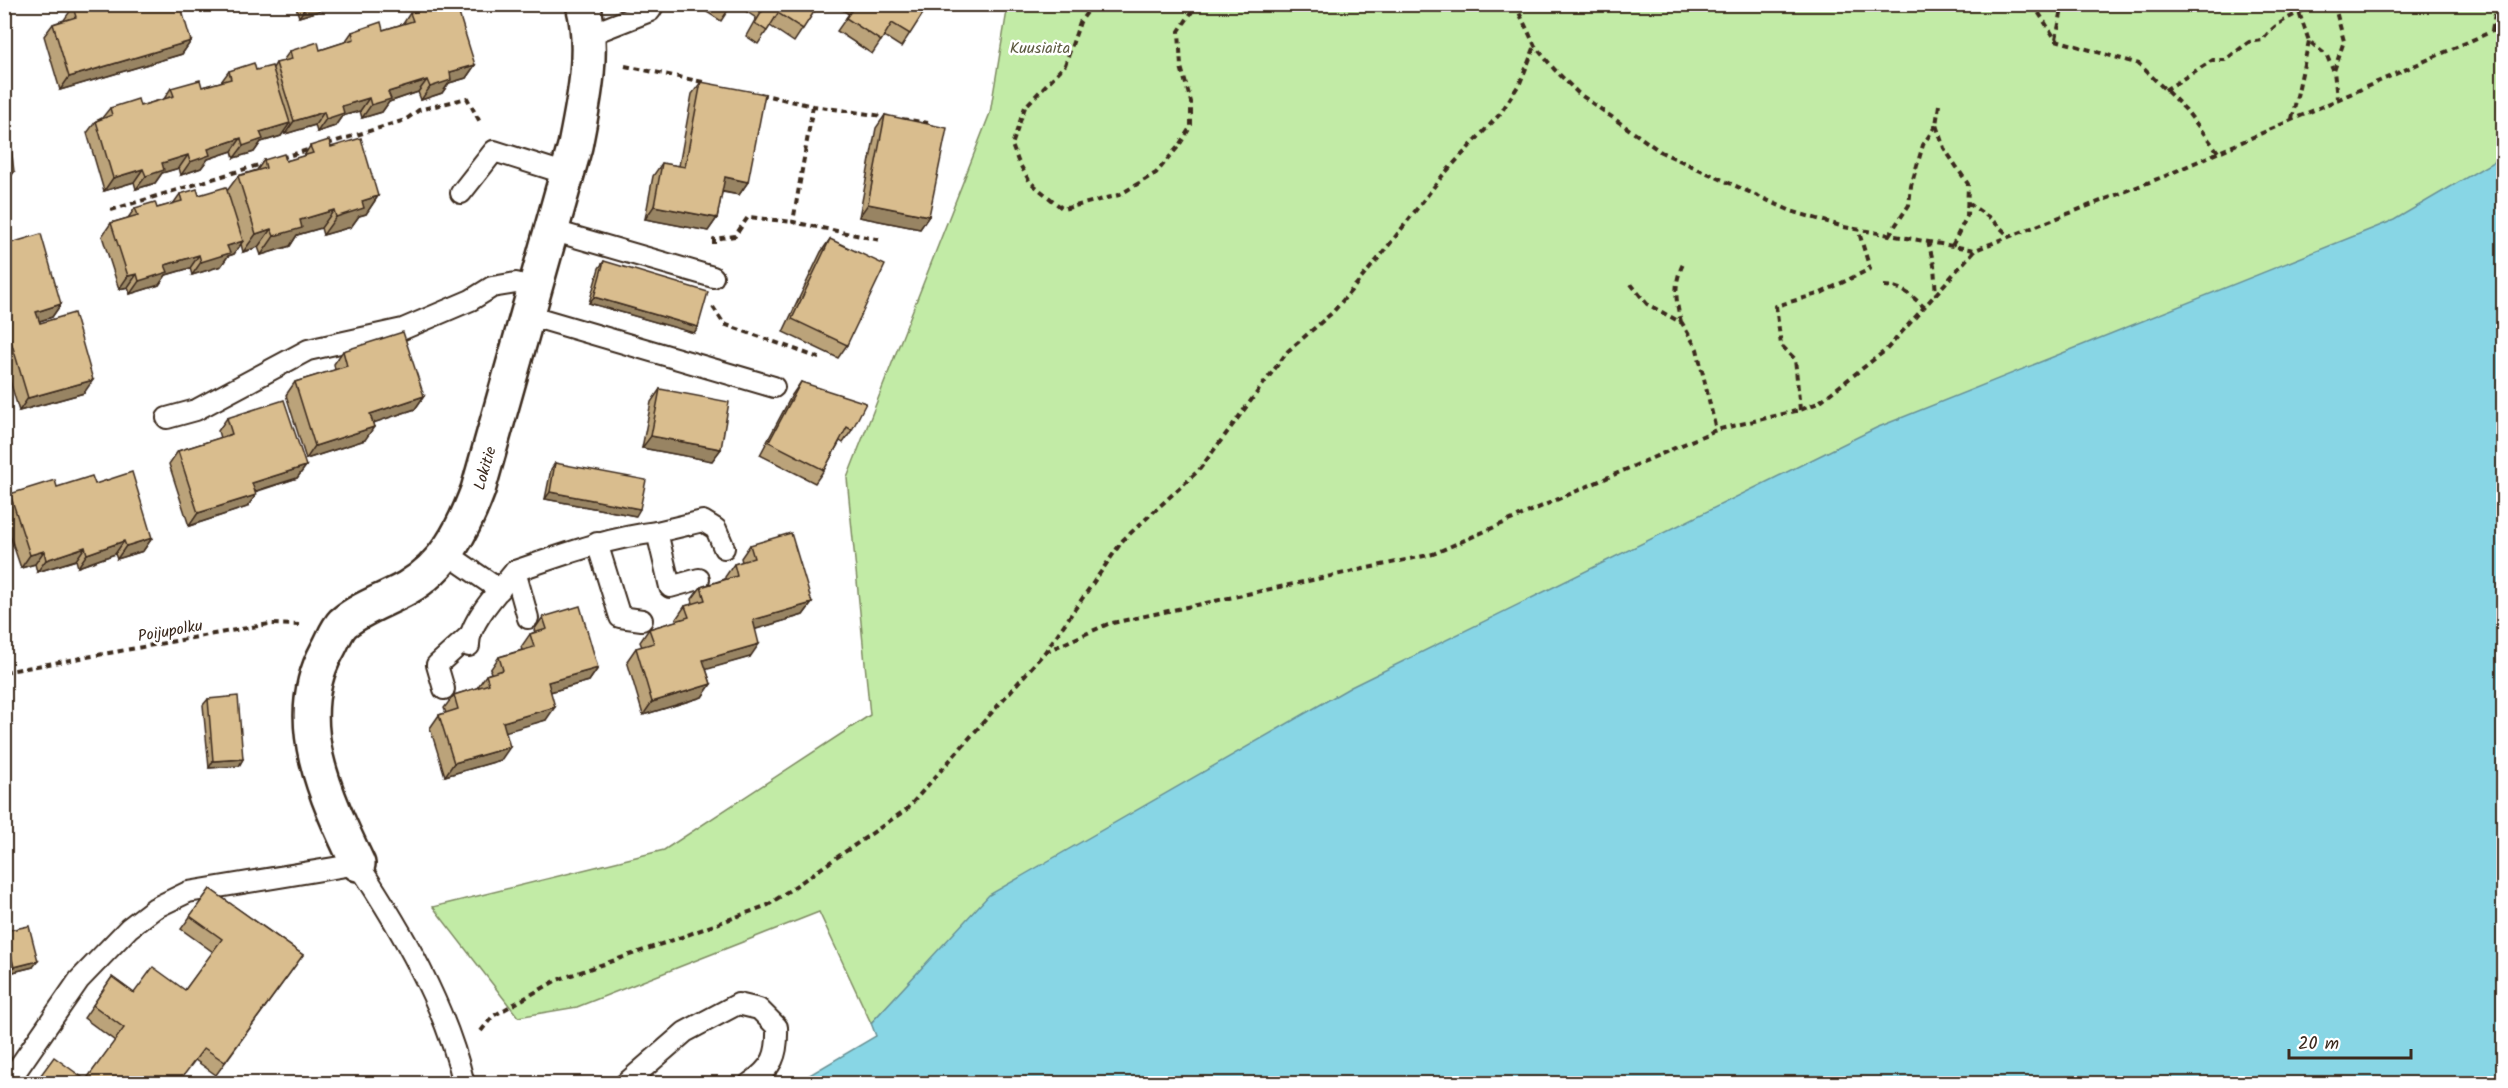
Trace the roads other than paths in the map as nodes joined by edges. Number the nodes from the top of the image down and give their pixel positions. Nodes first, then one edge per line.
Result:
1 (654, 4) edge
2 (586, 33) edge
3 (567, 174) junction
4 (461, 194) dead end
5 (551, 230) junction
6 (712, 277) road end
7 (531, 302) junction
8 (774, 387) dead end
9 (167, 418) dead end
10 (657, 532) junction
11 (597, 543) junction
12 (723, 548) dead end
13 (446, 554) junction
14 (514, 571) junction
15 (699, 579) dead end
16 (500, 590) junction
17 (528, 618) dead end
18 (642, 620) dead end
19 (444, 689) dead end
20 (358, 864) junction
21 (12, 1077) dead end
22 (464, 1083) edge
23 (625, 1083) edge
24 (749, 1083) edge

1 - 2 lane
2 - 3 street, Lokitie
3 - 4 lane
3 - 5 street, Lokitie
5 - 6 lane
5 - 7 street, Lokitie
7 - 8 lane
7 - 9 lane
7 - 13 street, Lokitie
10 - 11 lane
10 - 12 lane
10 - 15 lane
11 - 14 lane
11 - 18 lane
13 - 16 lane
13 - 20 street, Lokitie
14 - 16 lane
14 - 17 lane
16 - 19 lane
20 - 21 lane
20 - 22 lane
23 - 24 lane

